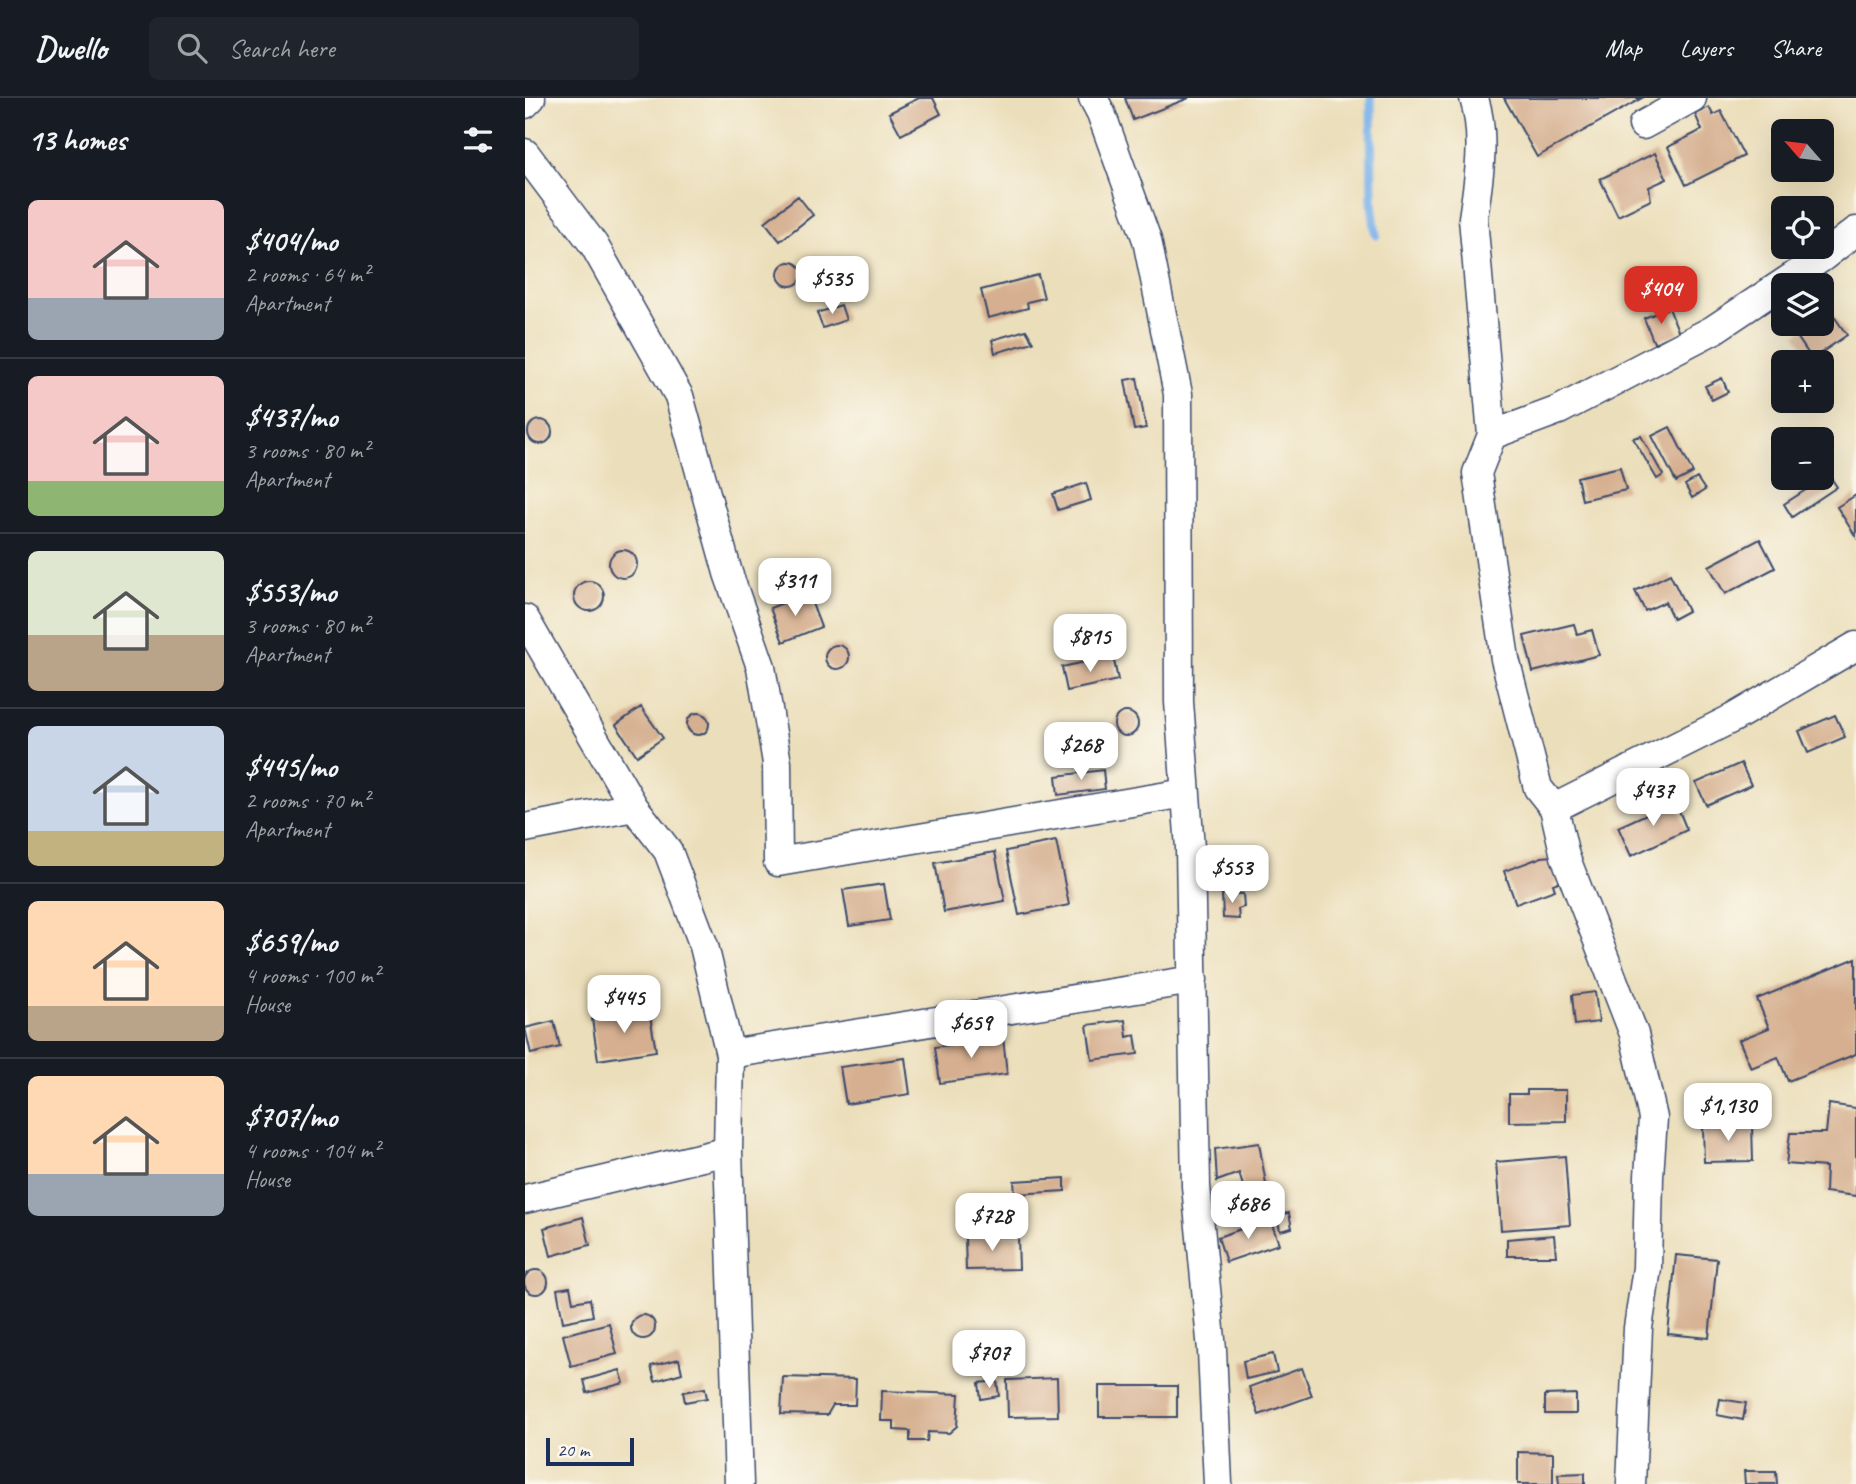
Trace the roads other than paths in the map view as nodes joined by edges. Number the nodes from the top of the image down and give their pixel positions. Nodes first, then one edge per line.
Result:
1 (531, 98) edge
2 (1093, 98) edge
3 (1474, 98) edge
4 (1692, 98) edge
5 (525, 104) edge
6 (1643, 125) dead end
7 (525, 153) edge
8 (1856, 231) edge
9 (1492, 435) junction
10 (525, 619) edge
11 (1856, 646) edge
12 (1185, 793) junction
13 (634, 807) junction
14 (1554, 808) junction
15 (525, 828) edge
16 (1192, 980) junction
17 (730, 1054) junction
18 (728, 1151) junction
19 (525, 1199) edge
20 (739, 1484) edge
21 (1219, 1484) edge
22 (1631, 1484) edge

1 - 5 street
2 - 12 street
3 - 9 street
4 - 6 street
7 - 12 street
8 - 9 street
9 - 14 street
10 - 13 street
11 - 14 street
12 - 16 street
13 - 15 street
13 - 17 street
14 - 22 street
16 - 17 street
16 - 21 street
17 - 18 street
18 - 19 street
18 - 20 street

